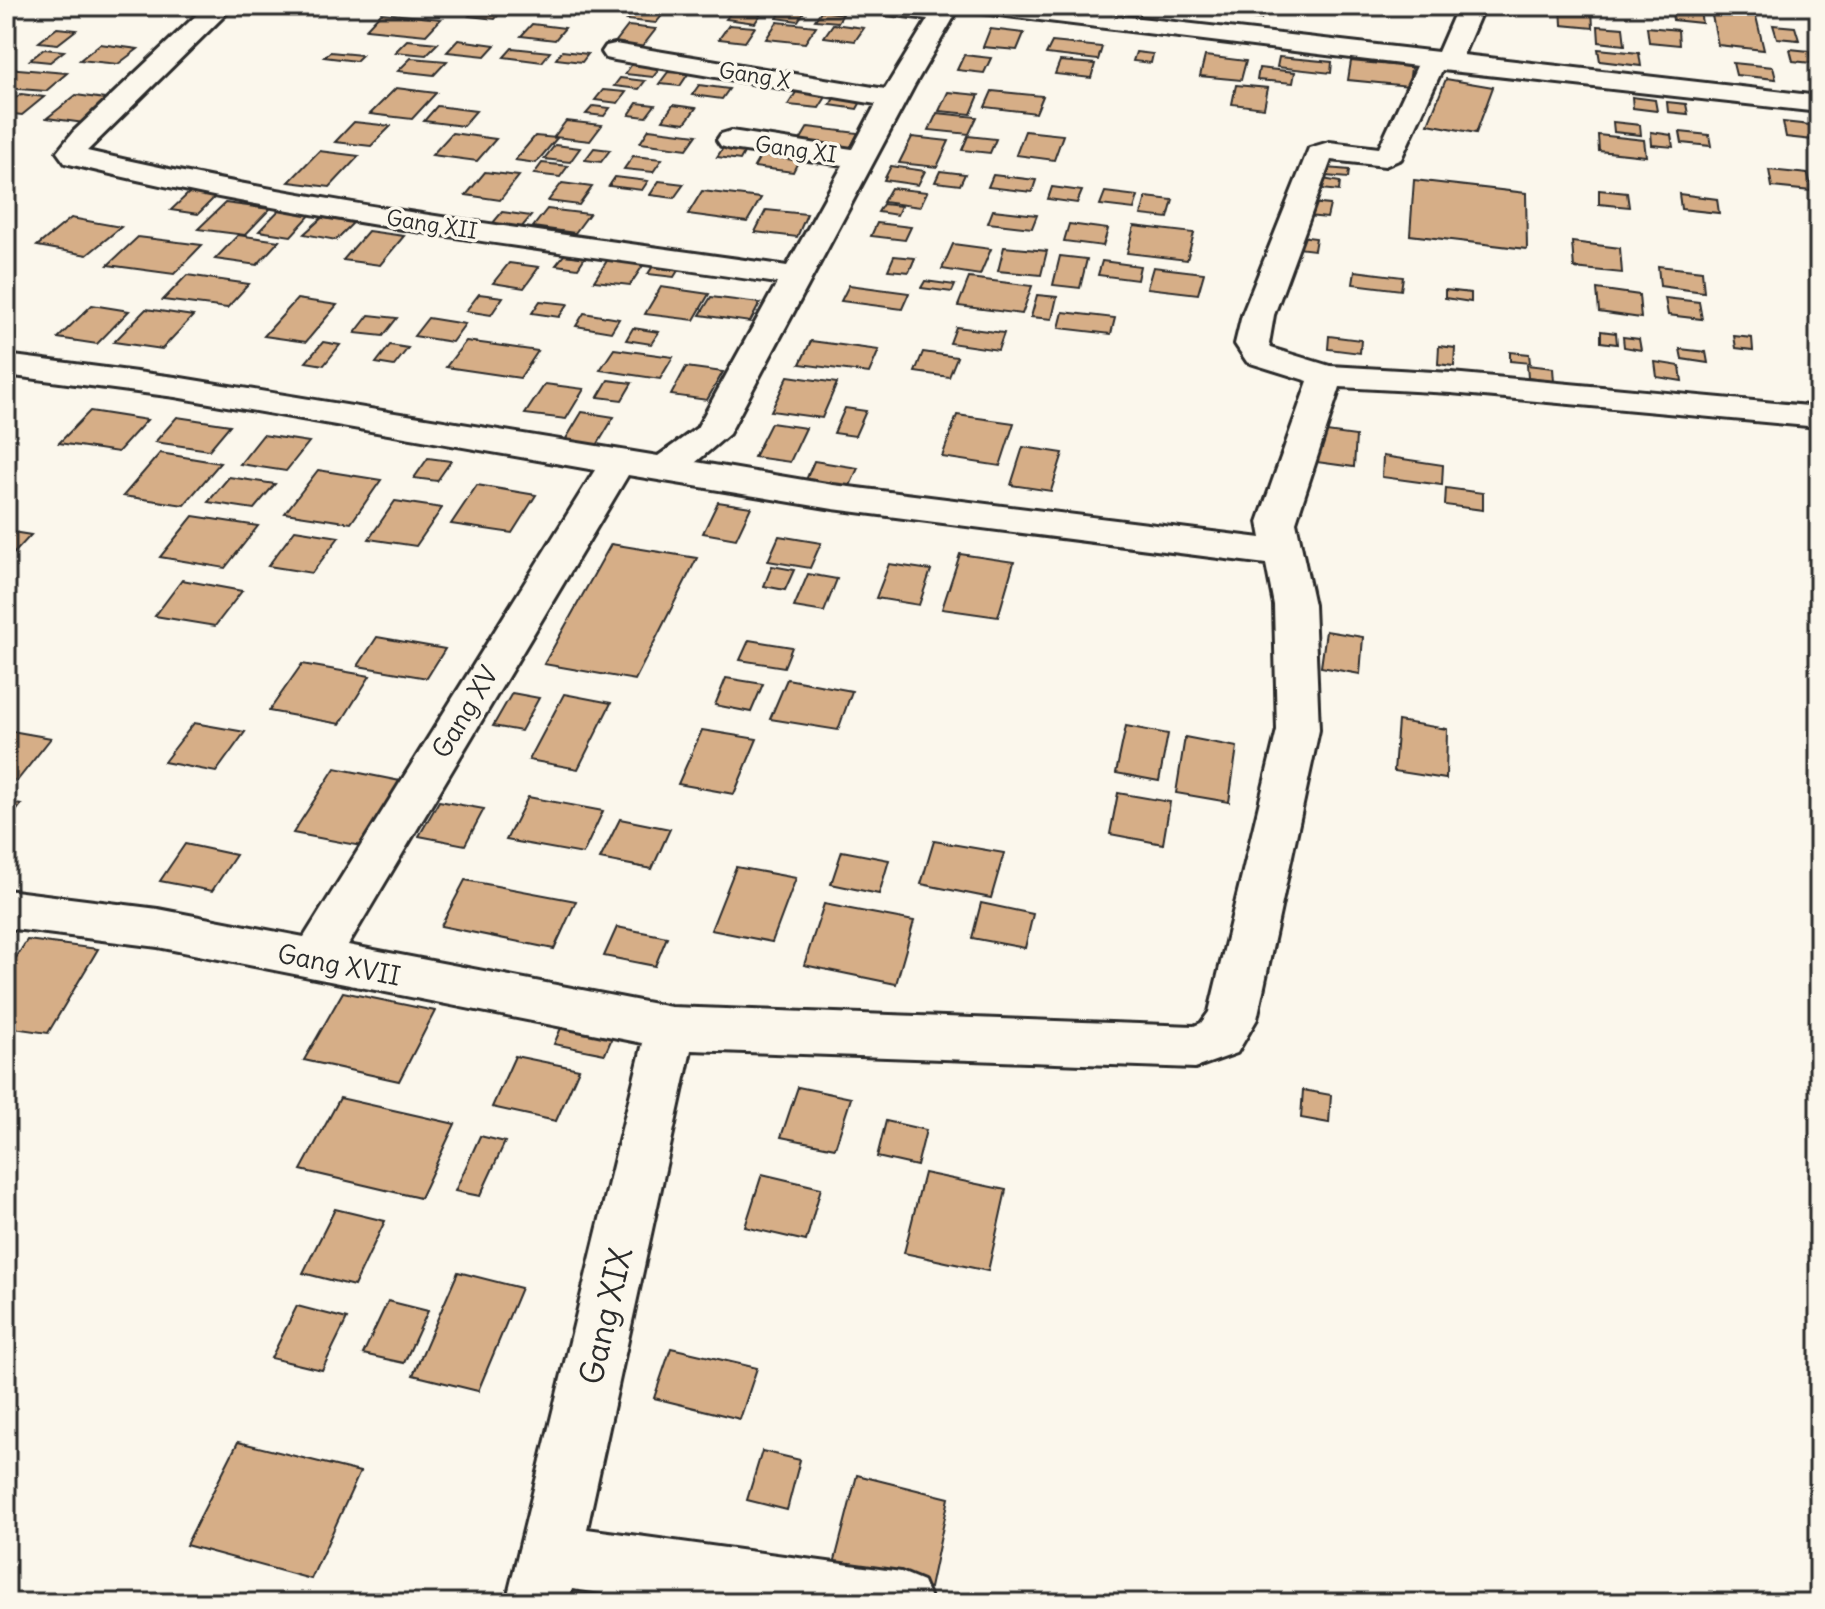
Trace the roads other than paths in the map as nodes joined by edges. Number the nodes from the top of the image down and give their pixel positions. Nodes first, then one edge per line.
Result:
1 (221, 6) edge
2 (886, 6) edge
3 (1471, 6) edge
4 (953, 8) edge
5 (615, 52) dead end
6 (1439, 62) junction
7 (894, 99) junction
8 (1819, 104) edge
9 (731, 140) dead end
10 (862, 159) junction
11 (798, 277) junction
12 (20, 366) edge
13 (1327, 376) junction
14 (6, 394) edge
15 (1819, 417) edge
16 (617, 463) junction
17 (665, 468) junction
18 (1281, 553) junction
19 (6, 909) edge
20 (314, 961) junction
21 (671, 1028) junction
22 (544, 1579) edge
23 (901, 1603) edge

1 - 11 street, Gang XII
2 - 4 street
3 - 6 street
4 - 6 street
4 - 7 street
5 - 7 street, Gang X
6 - 8 street
6 - 13 street
7 - 10 street
9 - 10 street, Gang XI
10 - 11 street
11 - 17 street
12 - 14 street
12 - 16 street
13 - 15 street
13 - 18 street, Gang XVII
16 - 17 street
16 - 20 street, Gang XV
17 - 18 street
18 - 21 street, Gang XVII
19 - 20 street, Gang XVII
20 - 21 street, Gang XVII
21 - 22 street, Gang XIX
22 - 23 street

